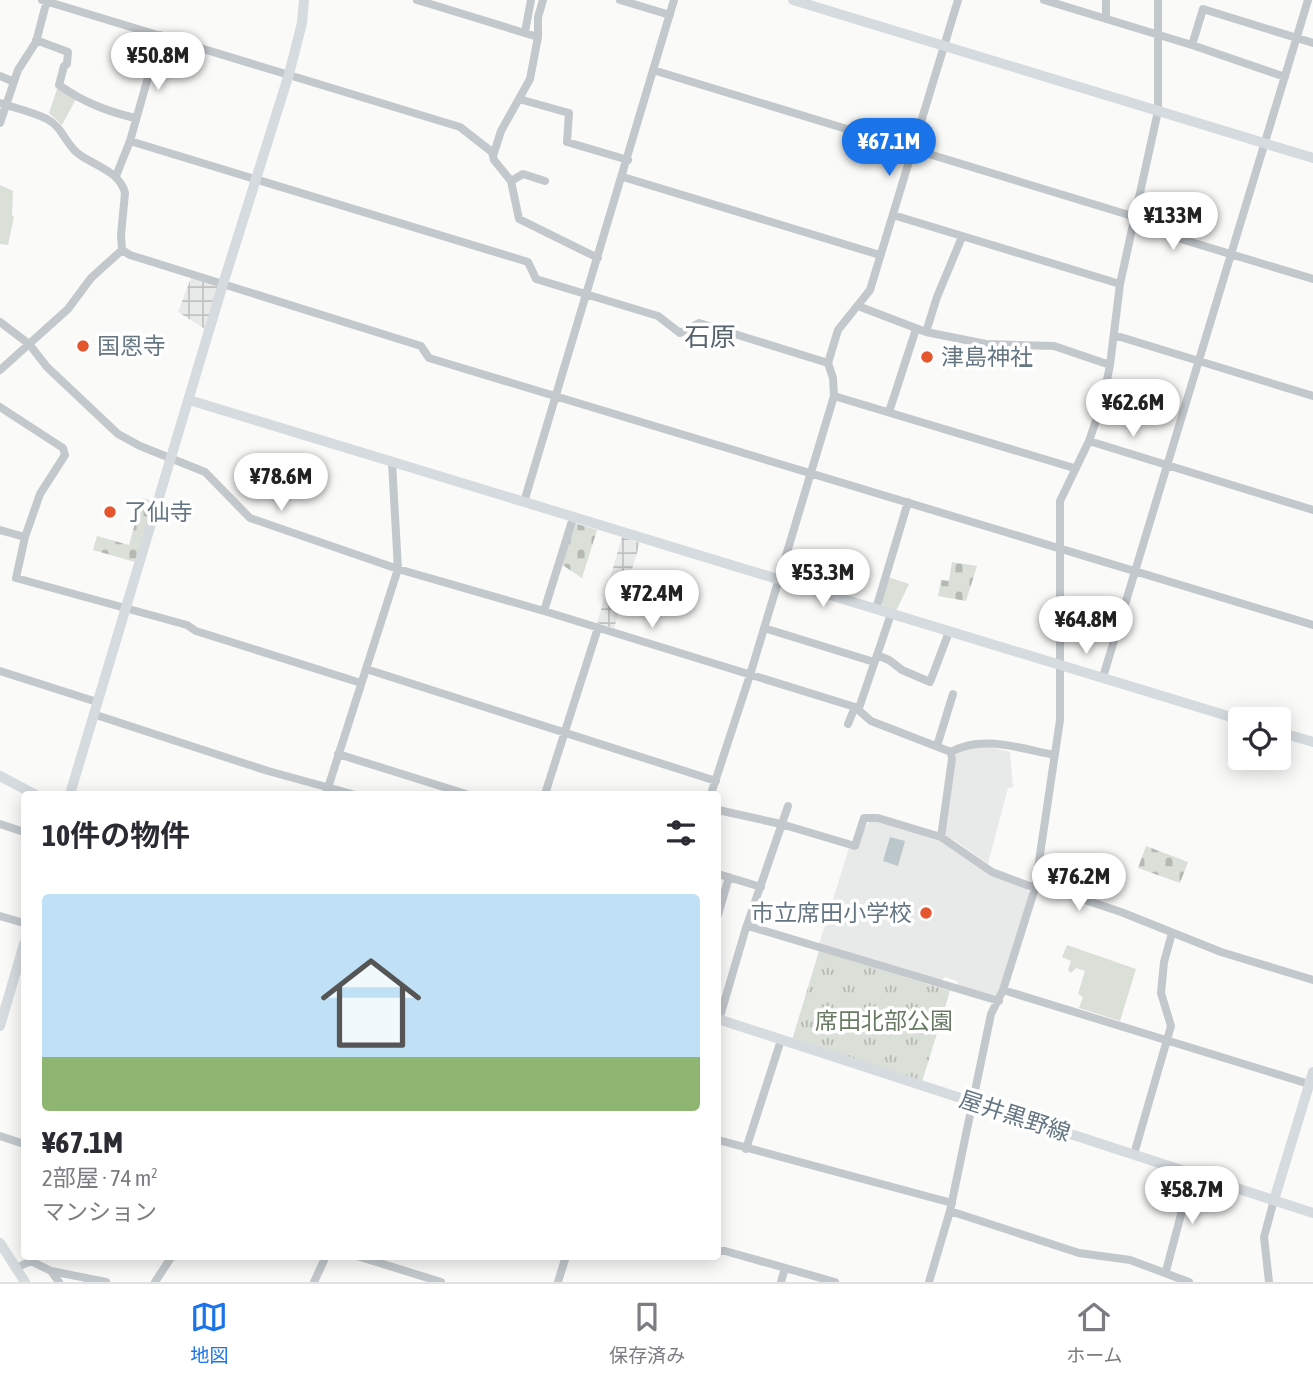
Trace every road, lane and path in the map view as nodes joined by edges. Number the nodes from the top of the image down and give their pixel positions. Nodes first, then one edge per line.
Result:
1 (304, 0) edge
2 (417, 0) edge
3 (531, 0) edge
4 (543, 0) edge
5 (620, 0) edge
6 (674, 0) edge
7 (793, 0) edge
8 (958, 0) edge
9 (1044, 0) edge
10 (1106, 0) edge
11 (1158, 0) edge
12 (1308, 0) edge
13 (45, 1) edge
14 (670, 15) junction
15 (1106, 18) junction
16 (525, 32) junction
17 (160, 35) junction
18 (1159, 35) junction
19 (538, 37) junction
20 (1297, 38) junction
21 (36, 40) junction
22 (1313, 43) edge
23 (1192, 45) junction
24 (944, 46) junction
25 (653, 70) junction
26 (289, 74) junction
27 (0, 76) edge
28 (1285, 77) junction
29 (14, 82) junction
30 (519, 99) junction
31 (3, 104) edge
32 (1158, 111) junction
33 (135, 118) junction
34 (0, 124) edge
35 (130, 141) junction
36 (1265, 143) junction
37 (913, 150) junction
38 (493, 156) junction
39 (1313, 158) edge
40 (628, 160) junction
41 (116, 176) junction
42 (623, 177) junction
43 (257, 179) junction
44 (511, 181) junction
45 (545, 181) dead end
46 (893, 215) junction
47 (1135, 220) junction
48 (962, 237) junction
49 (122, 250) junction
50 (1232, 254) junction
51 (880, 255) junction
52 (598, 258) junction
53 (1313, 279) edge
54 (223, 284) junction
55 (1120, 284) junction
56 (587, 295) junction
57 (858, 306) junction
58 (0, 322) edge
59 (916, 329) junction
60 (926, 332) junction
61 (1114, 335) junction
62 (29, 344) junction
63 (1199, 361) junction
64 (828, 363) junction
65 (1110, 365) junction
66 (0, 370) edge
67 (557, 396) junction
68 (834, 396) junction
69 (1313, 396) edge
70 (189, 400) junction
71 (0, 407) edge
72 (889, 412) junction
73 (1089, 440) junction
74 (171, 458) junction
75 (392, 463) junction
76 (1167, 466) junction
77 (1074, 468) junction
78 (811, 473) junction
79 (524, 502) junction
80 (908, 502) junction
81 (1313, 510) edge
82 (573, 518) junction
83 (0, 530) edge
84 (25, 537) junction
85 (1060, 548) junction
86 (398, 569) junction
87 (1136, 571) junction
88 (779, 580) junction
89 (127, 607) junction
90 (876, 609) junction
91 (544, 611) junction
92 (891, 614) junction
93 (1313, 625) edge
94 (598, 628) junction
95 (764, 628) junction
96 (950, 632) junction
97 (876, 658) junction
98 (1061, 665) junction
99 (366, 669) junction
100 (0, 671) edge
101 (750, 675) junction
102 (1103, 677) junction
103 (361, 684) junction
104 (953, 694) dead end
105 (97, 702) junction
106 (857, 707) junction
107 (93, 714) junction
108 (1228, 716) edge
109 (848, 724) dead end
110 (565, 732) junction
111 (1291, 736) edge
112 (1313, 742) edge
113 (937, 746) junction
114 (951, 752) junction
115 (338, 754) junction
116 (1055, 755) junction
117 (0, 776) edge
118 (716, 781) junction
119 (328, 790) edge
120 (28, 791) edge
121 (71, 791) edge
122 (456, 791) edge
123 (546, 791) edge
124 (712, 791) edge
125 (788, 806) dead end
126 (721, 811) edge
127 (0, 824) edge
128 (781, 824) junction
129 (21, 831) edge
130 (941, 837) junction
131 (721, 875) edge
132 (729, 877) junction
133 (761, 887) junction
134 (1035, 888) junction
135 (721, 905) edge
136 (0, 916) edge
137 (21, 922) edge
138 (748, 926) junction
139 (1172, 933) junction
140 (21, 954) edge
141 (1313, 980) edge
142 (1003, 990) junction
143 (999, 1001) junction
144 (721, 1011) edge
145 (721, 1021) edge
146 (0, 1023) edge
147 (781, 1040) junction
148 (1167, 1040) junction
149 (1311, 1080) edge
150 (974, 1103) junction
151 (0, 1136) edge
152 (721, 1141) edge
153 (21, 1143) edge
154 (746, 1149) junction
155 (1134, 1154) junction
156 (1192, 1173) junction
157 (1275, 1200) junction
158 (951, 1207) junction
159 (1313, 1213) edge
160 (0, 1243) edge
161 (721, 1252) edge
162 (169, 1260) edge
163 (324, 1260) edge
164 (370, 1260) edge
165 (565, 1260) edge
166 (16, 1268) junction
167 (785, 1268) junction
168 (51, 1271) junction
169 (1166, 1271) junction
170 (25, 1282) edge
171 (58, 1282) edge
172 (106, 1282) edge
173 (155, 1282) edge
174 (314, 1282) edge
175 (441, 1282) edge
176 (558, 1282) edge
177 (781, 1282) edge
178 (835, 1282) edge
179 (929, 1282) edge
180 (1189, 1282) edge
181 (1269, 1282) edge

1 - 26 street
2 - 16 street
3 - 16 street
4 - 19 street
5 - 14 street
6 - 14 street
7 - 24 street
8 - 24 street
9 - 15 street
10 - 15 street
11 - 18 street
12 - 20 street
13 - 17 street
13 - 21 street
14 - 25 street
15 - 18 street
16 - 19 street
17 - 26 street
17 - 33 street
18 - 23 street
18 - 32 street
19 - 30 street
20 - 22 street
20 - 23 street
20 - 28 street
21 - 29 street
21 - 33 street
23 - 28 street
24 - 32 street
24 - 37 street
25 - 37 street
25 - 40 street
26 - 38 street
26 - 43 street
27 - 29 street
28 - 36 street
29 - 31 street
30 - 38 street
30 - 40 street
31 - 34 street
31 - 41 street
32 - 36 street
32 - 47 street
33 - 35 street
35 - 41 street
35 - 43 street
36 - 39 street
36 - 50 street
37 - 46 street
37 - 47 street
38 - 44 street
40 - 42 street
41 - 49 street
42 - 51 street
42 - 52 street
43 - 54 street
43 - 56 street
44 - 45 street
44 - 52 street
46 - 48 street
46 - 51 street
47 - 50 street
47 - 55 street
48 - 55 street
48 - 60 street
49 - 54 street
49 - 62 street
50 - 53 street
50 - 63 street
51 - 57 street
52 - 56 street
54 - 67 street
54 - 70 street
55 - 61 street
56 - 64 street
56 - 67 street
57 - 59 street
57 - 64 street
58 - 62 street
59 - 60 street
59 - 72 street
60 - 65 street
61 - 63 street
61 - 65 street
62 - 66 street
62 - 74 street
63 - 69 street
63 - 76 street
64 - 68 street
65 - 73 street
67 - 78 street
67 - 79 street
68 - 72 street
68 - 78 street
70 - 74 street
70 - 75 street
71 - 84 street
72 - 77 street
73 - 76 street
73 - 77 street
74 - 86 street
74 - 89 street
75 - 79 street
75 - 86 street
76 - 81 street
76 - 87 street
77 - 85 street
78 - 80 street
78 - 88 street
79 - 82 street
80 - 85 street
80 - 90 street
82 - 88 street
82 - 91 street
83 - 84 street
84 - 89 street
85 - 87 street
85 - 98 street
86 - 91 street
86 - 99 street
87 - 93 street
87 - 102 street
88 - 90 street
88 - 95 street
89 - 103 street
89 - 105 street
90 - 92 street
91 - 94 street
92 - 96 street
92 - 97 street
94 - 101 street
94 - 110 street
95 - 97 street
95 - 101 street
96 - 97 street
96 - 98 street
97 - 106 street
98 - 102 street
98 - 116 street
99 - 103 street
99 - 110 street
100 - 105 street
101 - 106 street
101 - 118 street
102 - 108 street
103 - 115 street
104 - 113 street
105 - 107 street
106 - 109 street
106 - 113 street
107 - 119 street
107 - 121 street
110 - 118 street
110 - 123 street
111 - 112 street
113 - 114 street
114 - 116 street
114 - 130 street
115 - 119 street
115 - 122 street
116 - 134 street
117 - 120 street
118 - 124 street
125 - 128 street
126 - 128 street
127 - 129 street
128 - 130 street
128 - 133 street
130 - 134 street
131 - 132 street
132 - 133 street
132 - 135 street
133 - 138 street
134 - 139 street
134 - 142 street
136 - 137 street
138 - 143 street
138 - 144 street
139 - 141 street
139 - 148 street
140 - 146 street
142 - 143 street
142 - 148 street
143 - 150 street
145 - 147 street, 屋井黒野線
147 - 150 street, 屋井黒野線
147 - 154 street
148 - 149 street
148 - 155 street
149 - 157 street
150 - 155 street, 屋井黒野線
150 - 158 street
151 - 153 street
152 - 154 street
154 - 158 street
155 - 156 street, 屋井黒野線
156 - 157 street, 屋井黒野線
156 - 169 street
157 - 159 street, 屋井黒野線
157 - 181 street
158 - 169 street
158 - 179 street
160 - 166 street
161 - 167 street
162 - 173 street
163 - 174 street
164 - 175 street
165 - 176 street
166 - 168 street
166 - 170 street
167 - 177 street
167 - 178 street
168 - 171 street
168 - 172 street
169 - 180 street

